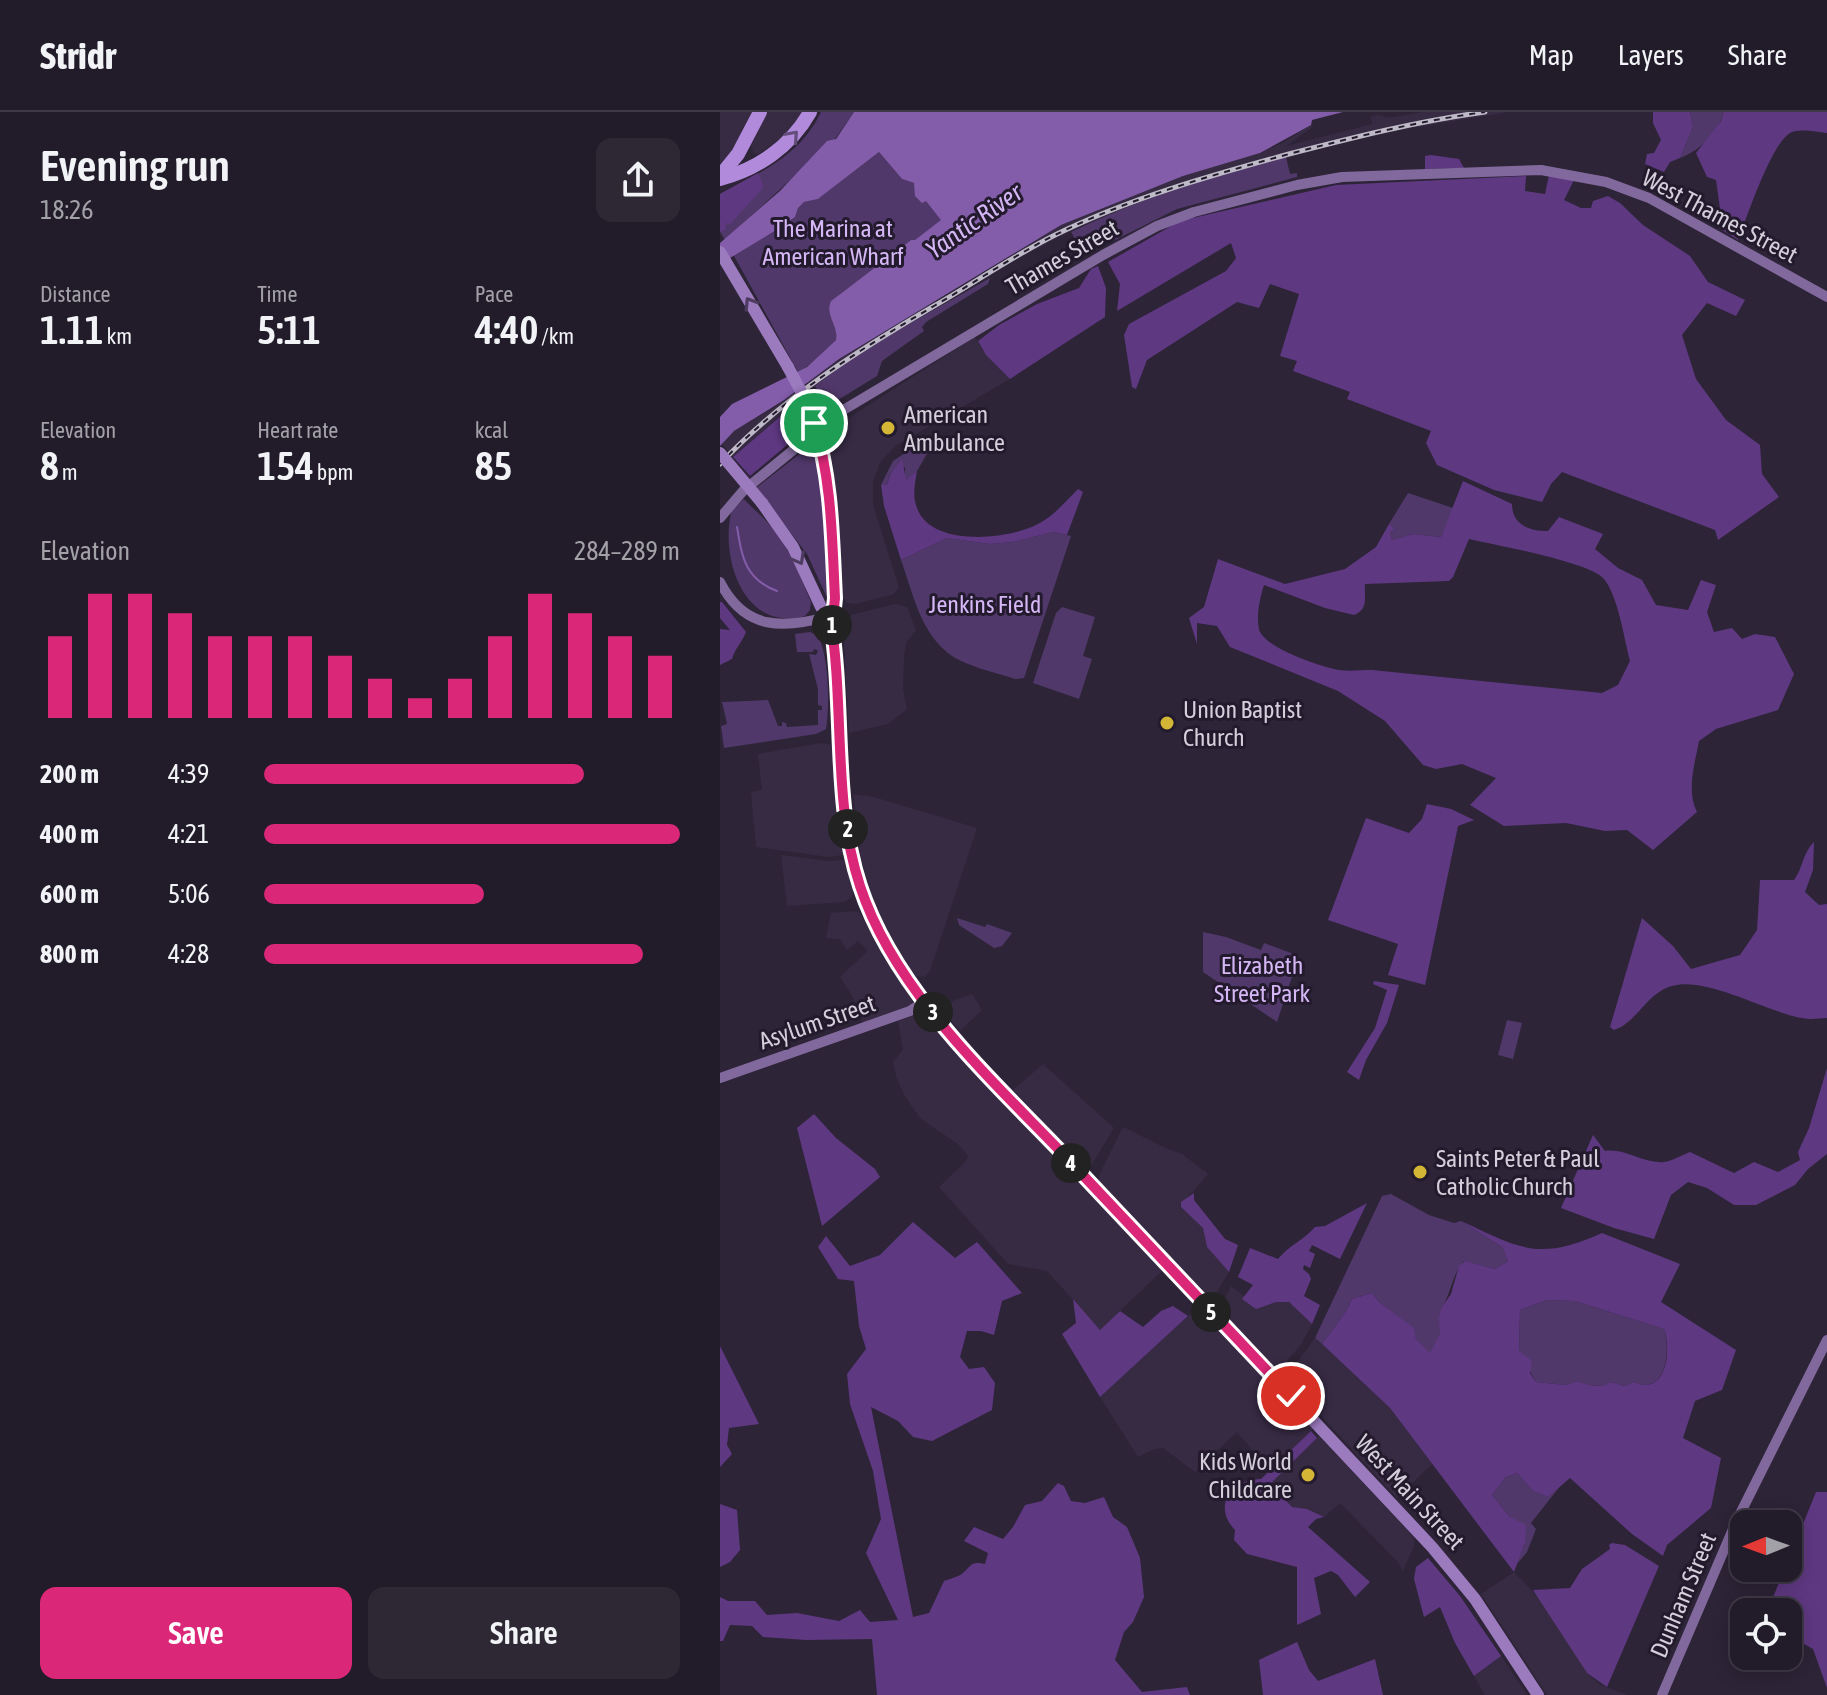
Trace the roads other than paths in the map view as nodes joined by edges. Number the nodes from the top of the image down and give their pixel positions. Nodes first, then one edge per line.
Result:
1 (760, 112) edge
2 (810, 112) edge
3 (743, 146) junction
4 (758, 163) junction
5 (1352, 176) joint
6 (720, 178) edge
7 (720, 252) edge
8 (1827, 297) edge
9 (816, 430) junction
10 (720, 453) edge
11 (720, 518) edge
12 (720, 582) edge
13 (830, 616) junction
14 (925, 1001) junction
15 (720, 1078) edge
16 (1827, 1340) edge
17 (1538, 1695) edge
18 (1662, 1695) edge

1 - 3 highway
4 -> 2 highway
3 - 4 highway
3 - 6 highway
4 - 6 highway
5 - 8 main road, West Thames Street
5 - 9 main road, Thames Street
9 -> 7 main road, West Main Street, bridge
9 - 11 main road, Thames Street
9 - 13 main road, West Main Street
10 -> 13 main road, bridge
12 - 13 main road
13 - 14 main road, West Main Street
14 - 15 main road, Asylum Street
14 - 17 main road, West Main Street
16 - 18 main road, Dunham Street

